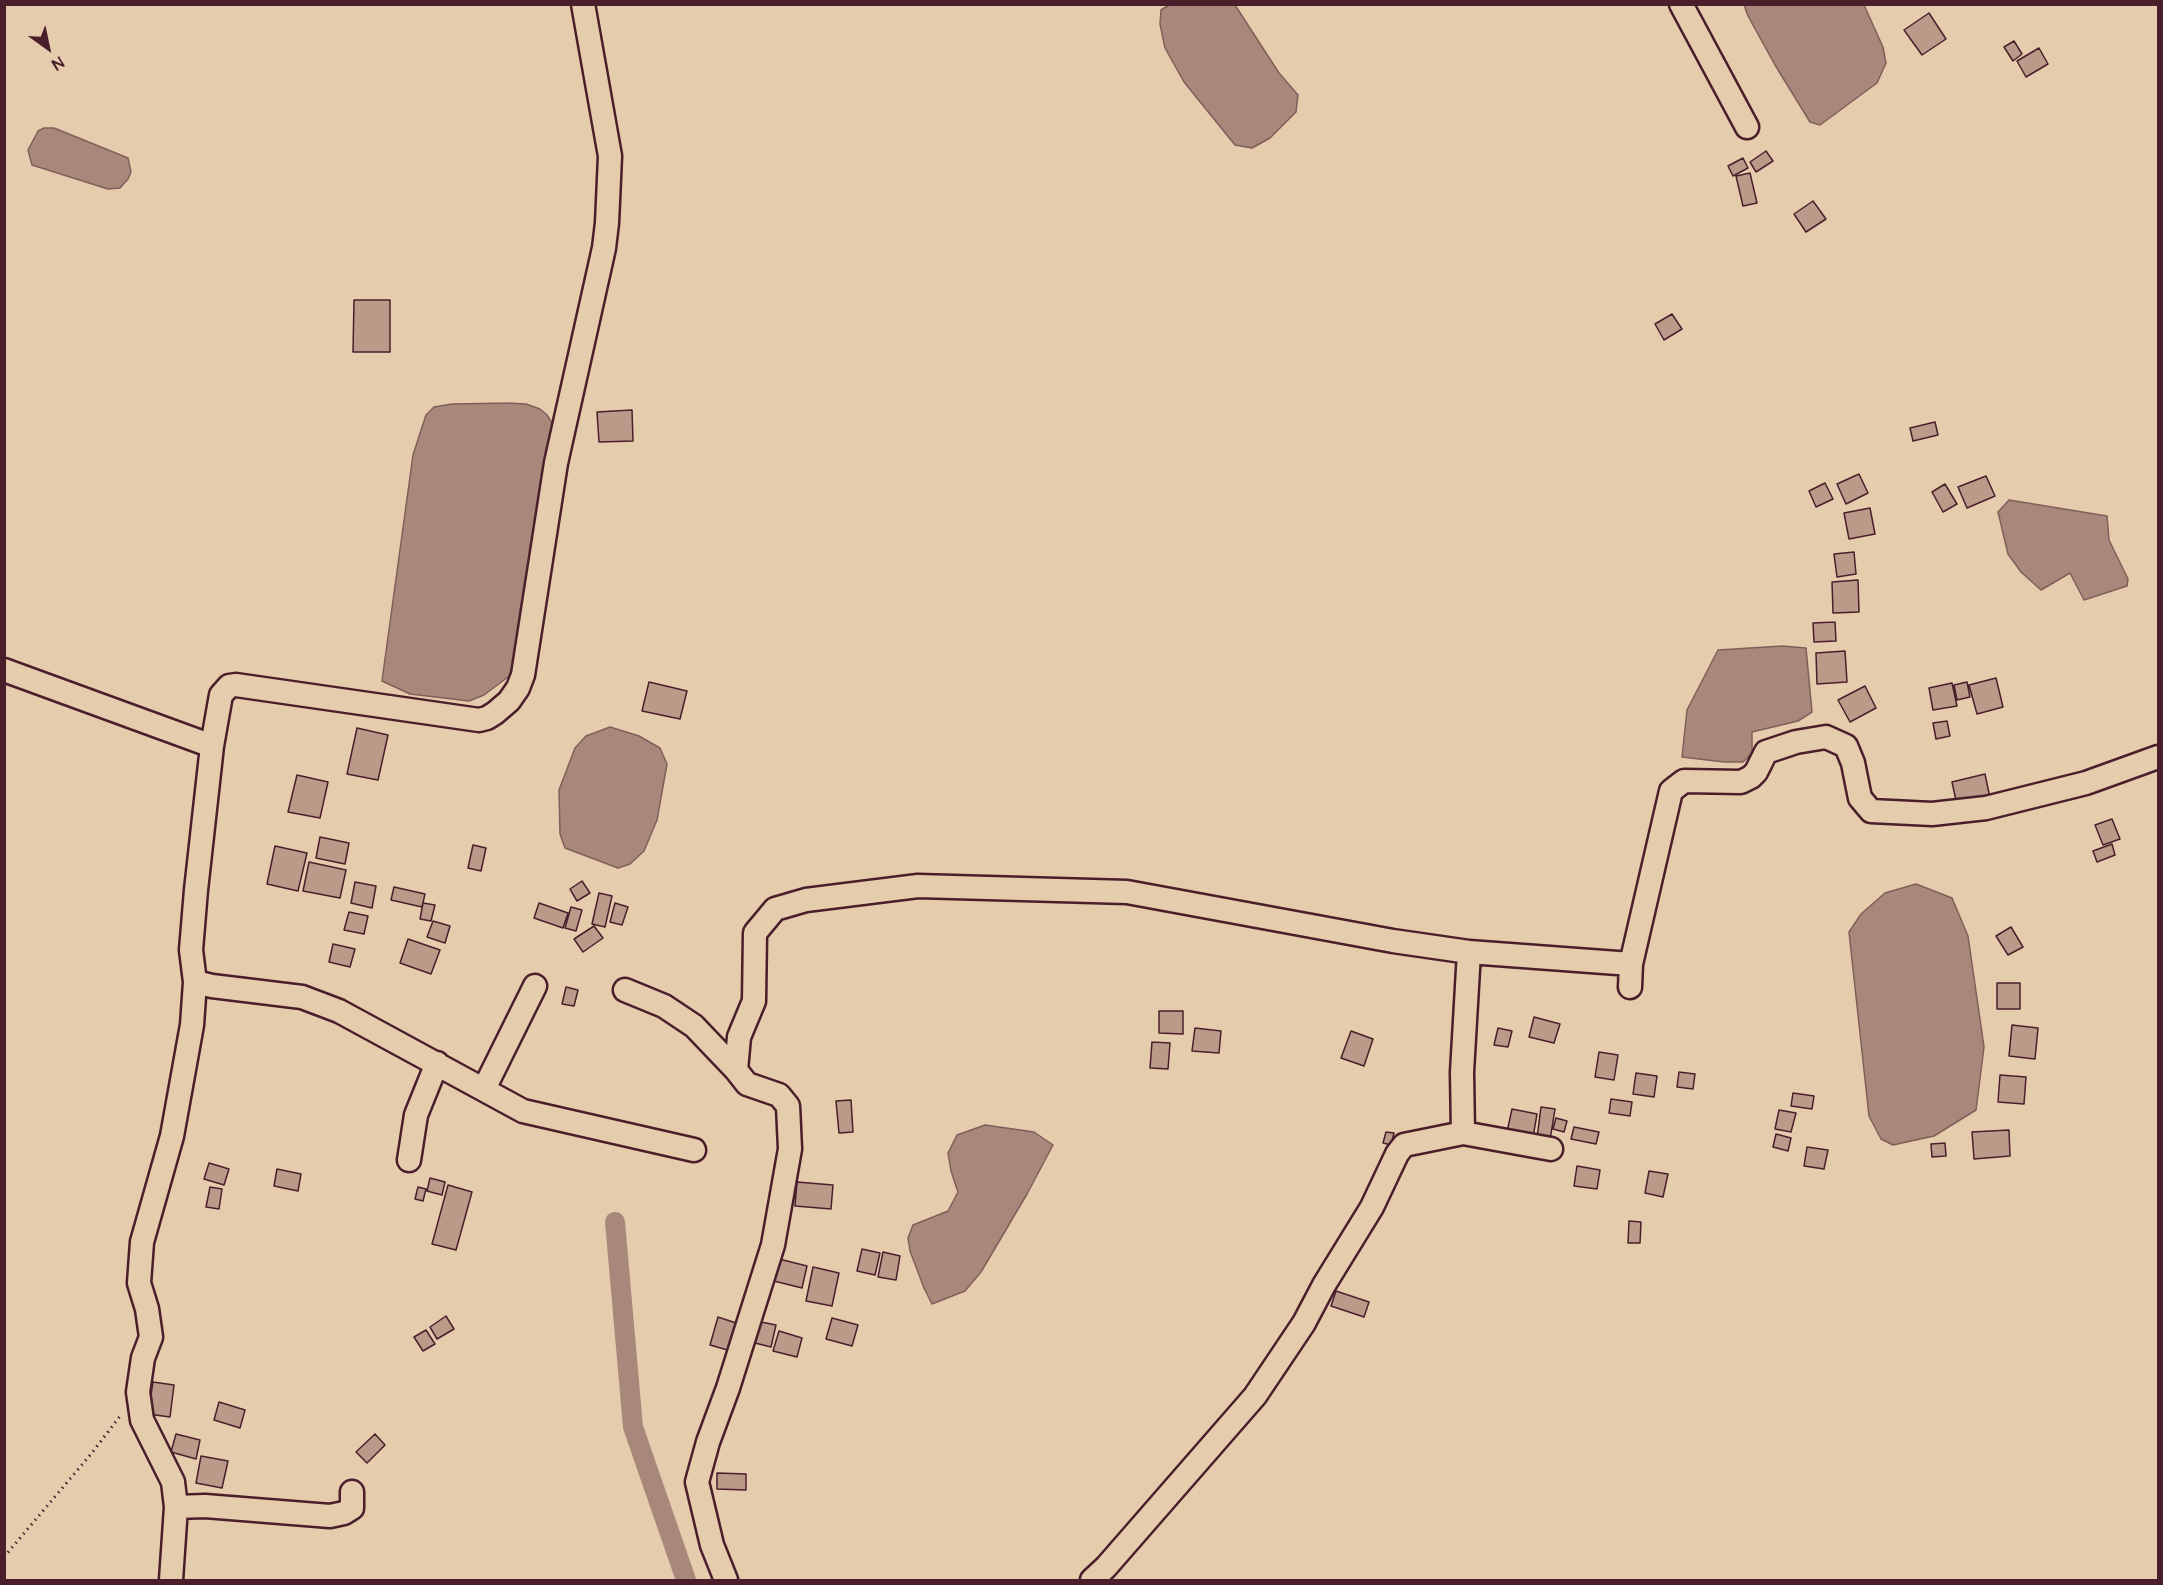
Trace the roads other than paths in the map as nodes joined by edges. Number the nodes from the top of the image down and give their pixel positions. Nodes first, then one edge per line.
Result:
1 (583, 4) edge
2 (1681, 4) edge
3 (1747, 127) dead end
4 (4, 670) edge
5 (212, 746) junction
6 (2158, 757) edge
7 (1469, 952) junction
8 (1631, 964) junction
9 (195, 982) junction
10 (535, 986) dead end
11 (1630, 987) dead end
12 (625, 990) dead end
13 (437, 1063) junction
14 (736, 1070) junction
15 (484, 1089) junction
16 (1463, 1133) junction
17 (1551, 1149) dead end
18 (694, 1150) dead end
19 (409, 1160) dead end
20 (352, 1492) dead end
21 (176, 1507) junction
22 (171, 1581) edge
23 (726, 1581) edge
24 (1092, 1581) edge

1 - 5 street
2 - 3 street
4 - 5 street
5 - 9 street
6 - 8 street
7 - 8 street
7 - 14 street
7 - 16 street
8 - 11 street
9 - 13 street
9 - 21 street
10 - 15 street
12 - 14 street
13 - 15 street
13 - 19 street
14 - 23 street
15 - 18 street
16 - 17 street
16 - 24 street
20 - 21 street
21 - 22 street

